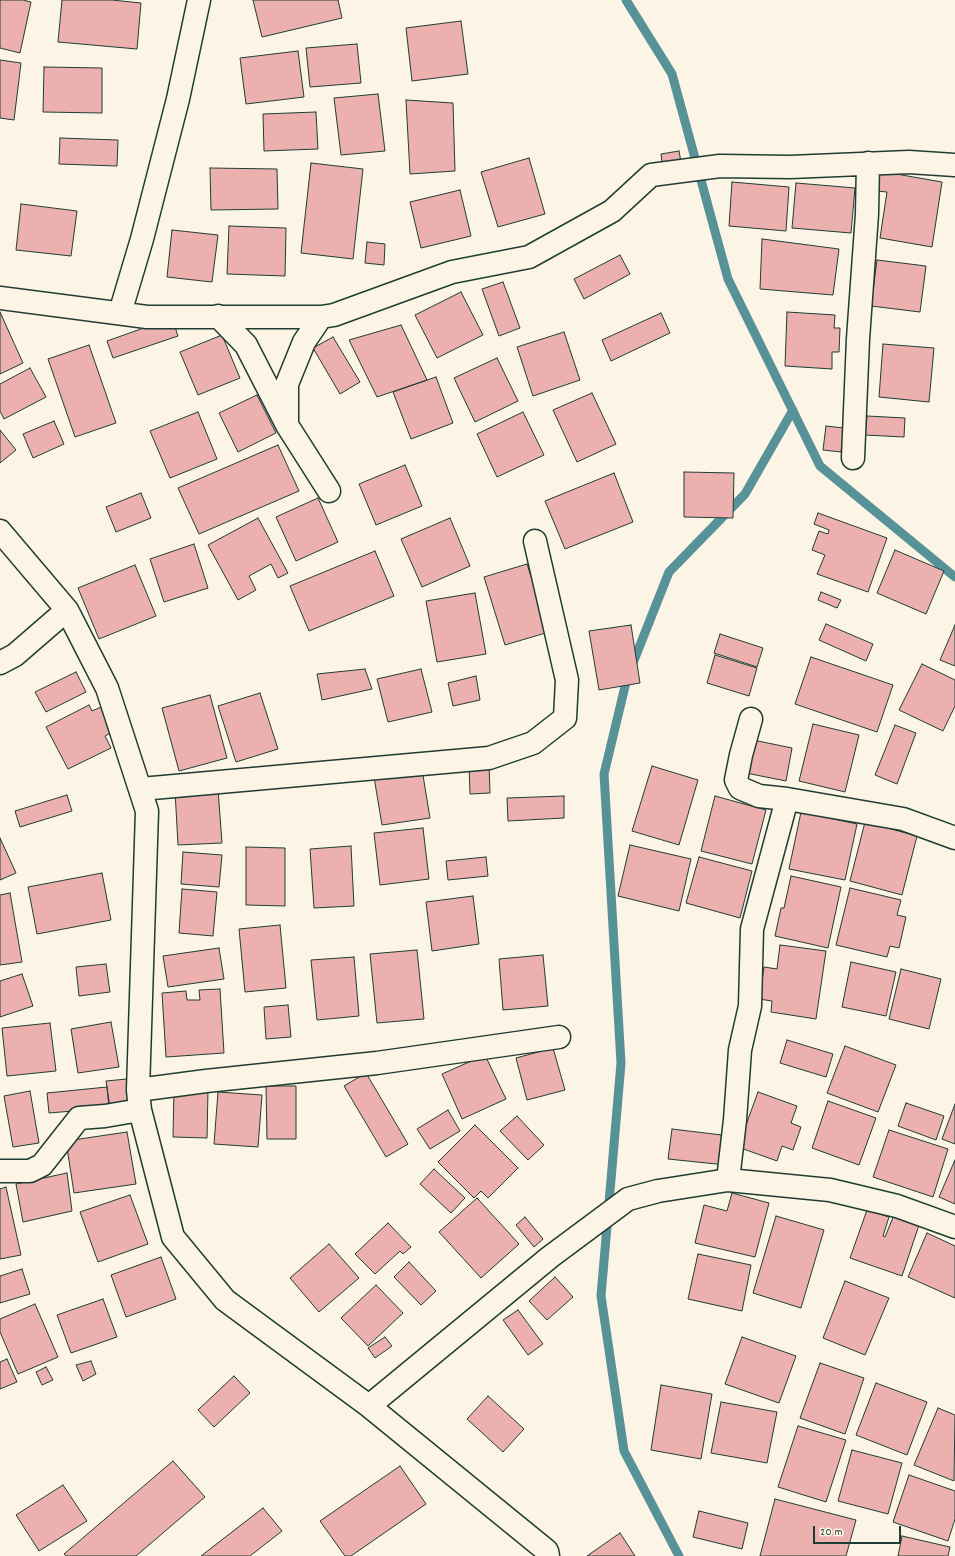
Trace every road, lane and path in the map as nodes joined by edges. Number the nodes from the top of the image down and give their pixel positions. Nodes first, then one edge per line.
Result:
1 (199, 0) edge
2 (868, 163) junction
3 (955, 165) edge
4 (0, 298) edge
5 (120, 313) junction
6 (218, 316) junction
7 (321, 317) junction
8 (287, 425) junction
9 (853, 458) dead end
10 (329, 491) dead end
11 (0, 531) edge
12 (535, 541) dead end
13 (67, 610) junction
14 (0, 663) edge
15 (751, 719) dead end
16 (141, 789) junction
17 (788, 799) junction
18 (955, 838) edge
19 (559, 1037) dead end
20 (139, 1100) junction
21 (0, 1171) edge
22 (728, 1180) junction
23 (955, 1227) edge
24 (369, 1406) junction
25 (548, 1556) edge

1 - 5 street
2 - 3 street
2 - 7 street
2 - 9 street
4 - 5 street
5 - 6 street
6 - 7 street
6 - 8 street
7 - 8 street
8 - 10 street
11 - 13 street
12 - 16 street
13 - 14 street
13 - 16 street
15 - 17 street
16 - 20 street
17 - 18 street
17 - 22 street
19 - 20 street
20 - 21 street
20 - 24 street
22 - 23 street
22 - 24 street
24 - 25 street

